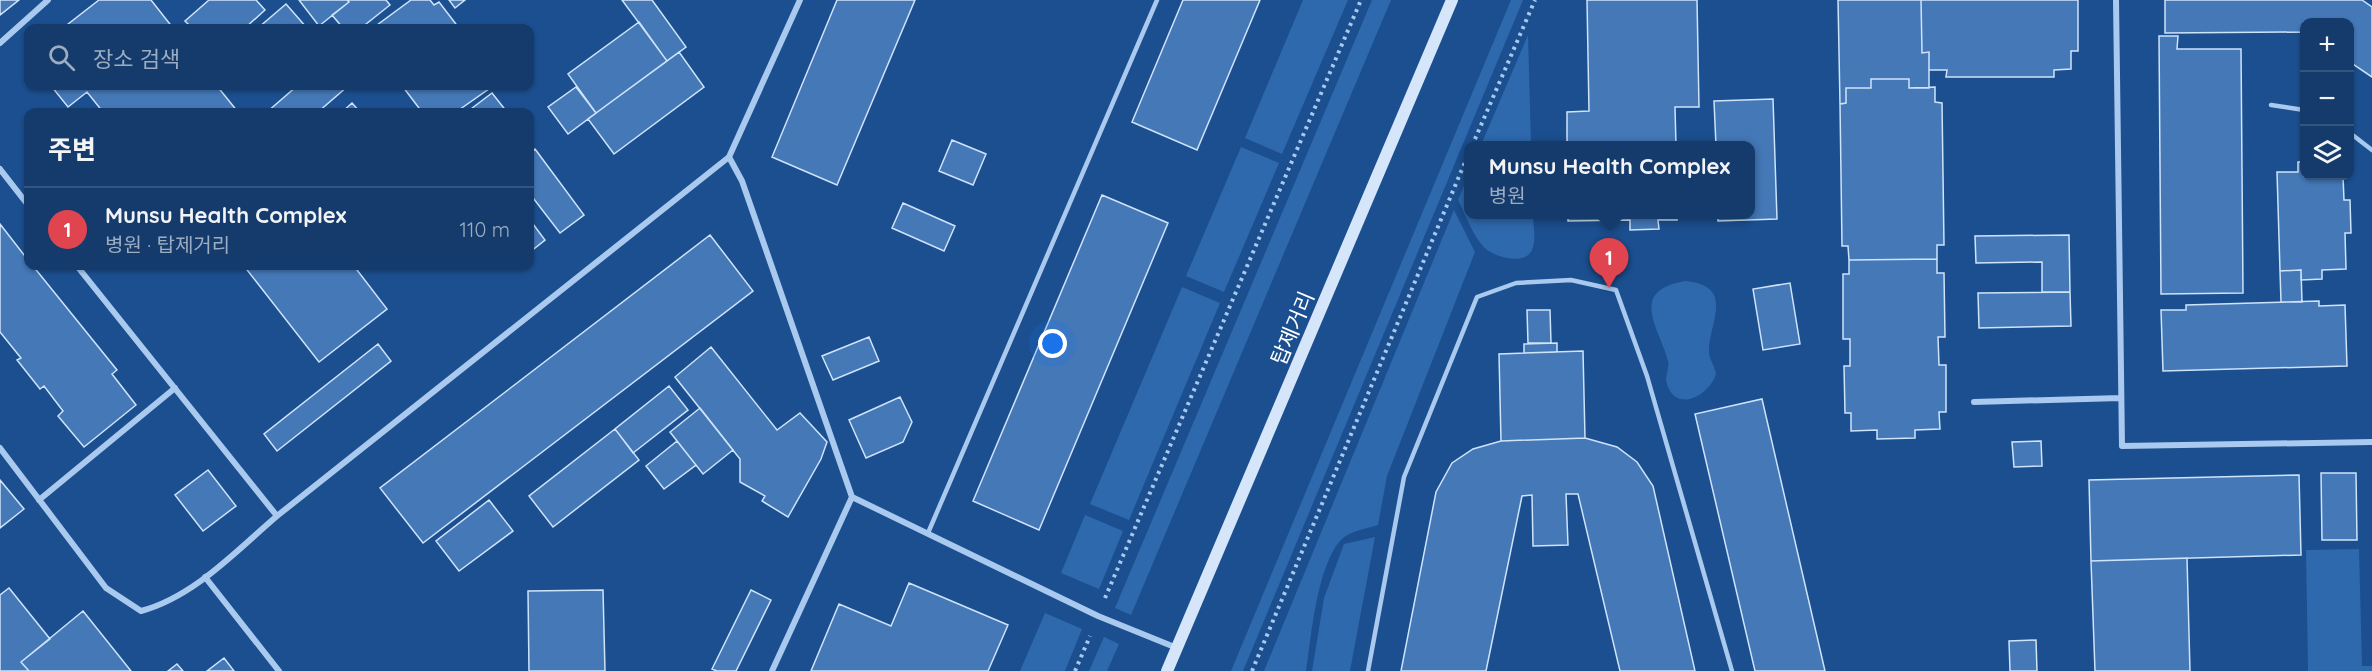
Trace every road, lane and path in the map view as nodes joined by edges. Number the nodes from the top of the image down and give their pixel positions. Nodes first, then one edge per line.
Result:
1 (48, 0) edge
2 (800, 0) edge
3 (1157, 0) edge
4 (1361, 0) edge
5 (1452, 0) edge
6 (1535, 0) edge
7 (2116, 0) edge
8 (0, 43) edge
9 (2271, 105) dead end
10 (2300, 109) edge
11 (2354, 137) edge
12 (1474, 141) edge
13 (2372, 150) edge
14 (729, 157) junction
15 (1464, 165) edge
16 (0, 169) edge
17 (24, 200) edge
18 (80, 270) edge
19 (175, 388) junction
20 (2121, 398) junction
21 (1974, 402) dead end
22 (2372, 442) edge
23 (0, 448) edge
24 (852, 497) junction
25 (39, 500) junction
26 (277, 516) junction
27 (928, 533) junction
28 (205, 578) junction
29 (1098, 616) junction
30 (1178, 648) junction
31 (279, 671) edge
32 (772, 671) edge
33 (1075, 671) edge
34 (1167, 671) edge
35 (1252, 671) edge
36 (1368, 671) edge
37 (1732, 671) edge

1 - 8 street
2 - 14 street
3 - 27 lane
4 - 29 path
5 - 30 main road, 탑제거리
6 - 12 path
7 - 20 street
9 - 10 lane
11 - 13 lane
14 - 24 street
14 - 26 street
15 - 35 path
16 - 17 street
18 - 19 street
19 - 25 street
19 - 26 street
20 - 21 street
20 - 22 street
23 - 25 street
24 - 27 street
24 - 32 street
25 - 28 street
26 - 28 street
27 - 29 street
28 - 31 street
29 - 30 street
29 - 33 path
30 - 34 main road, 탑제거리
36 - 37 lane

